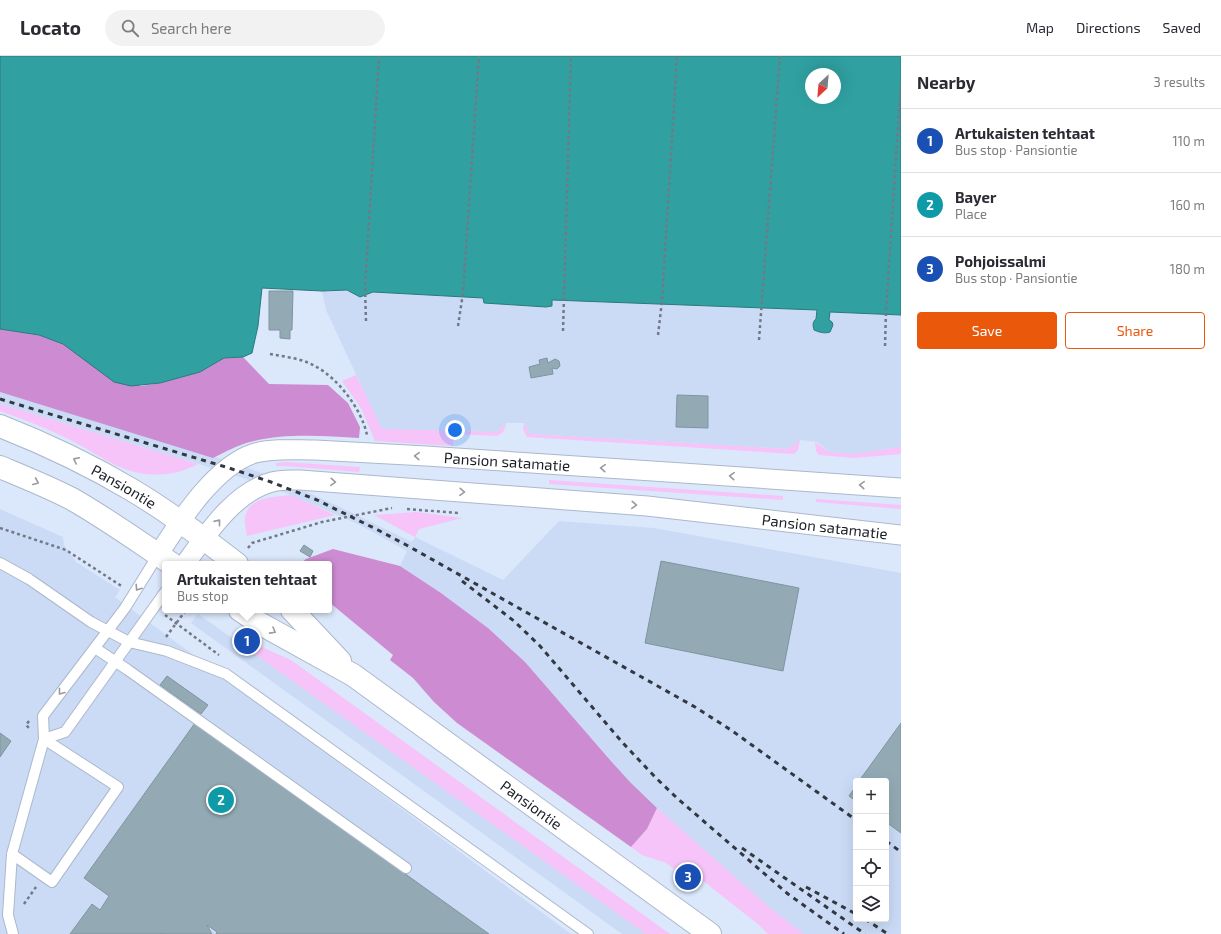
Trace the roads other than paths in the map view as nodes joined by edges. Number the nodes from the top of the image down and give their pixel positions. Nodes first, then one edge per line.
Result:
1 (0, 426) edge
2 (0, 467) edge
3 (901, 488) edge
4 (180, 522) junction
5 (901, 535) edge
6 (204, 539) junction
7 (165, 559) edge
8 (187, 561) edge
9 (233, 561) edge
10 (0, 563) edge
11 (162, 563) edge
12 (162, 596) edge
13 (244, 613) edge
14 (295, 613) edge
15 (108, 631) junction
16 (129, 642) junction
17 (95, 648) junction
18 (115, 661) junction
19 (353, 675) junction
20 (44, 740) junction
21 (12, 854) junction
22 (406, 868) dead end
23 (13, 934) edge
24 (588, 934) edge
25 (710, 934) edge

4 -> 1 street, Pansiontie
2 -> 7 street
3 -> 4 street, Pansion satamatie
4 - 6 street, Pansiontie
4 - 7 street, Pansion satamatie
6 -> 5 street, Pansion satamatie
6 - 8 street, Pansion satamatie
6 - 9 street, Pansiontie
10 - 15 lane
11 -> 15 lane
12 - 16 lane
13 -> 19 street, Pansiontie
14 - 19 street, Pansiontie
15 - 16 lane
15 - 17 lane
16 - 18 lane
16 - 24 lane
17 - 18 lane
17 -> 20 lane
18 - 20 lane
18 - 22 lane
19 - 25 street, Pansiontie
20 - 21 lane
20 - 21 lane
21 - 23 lane

